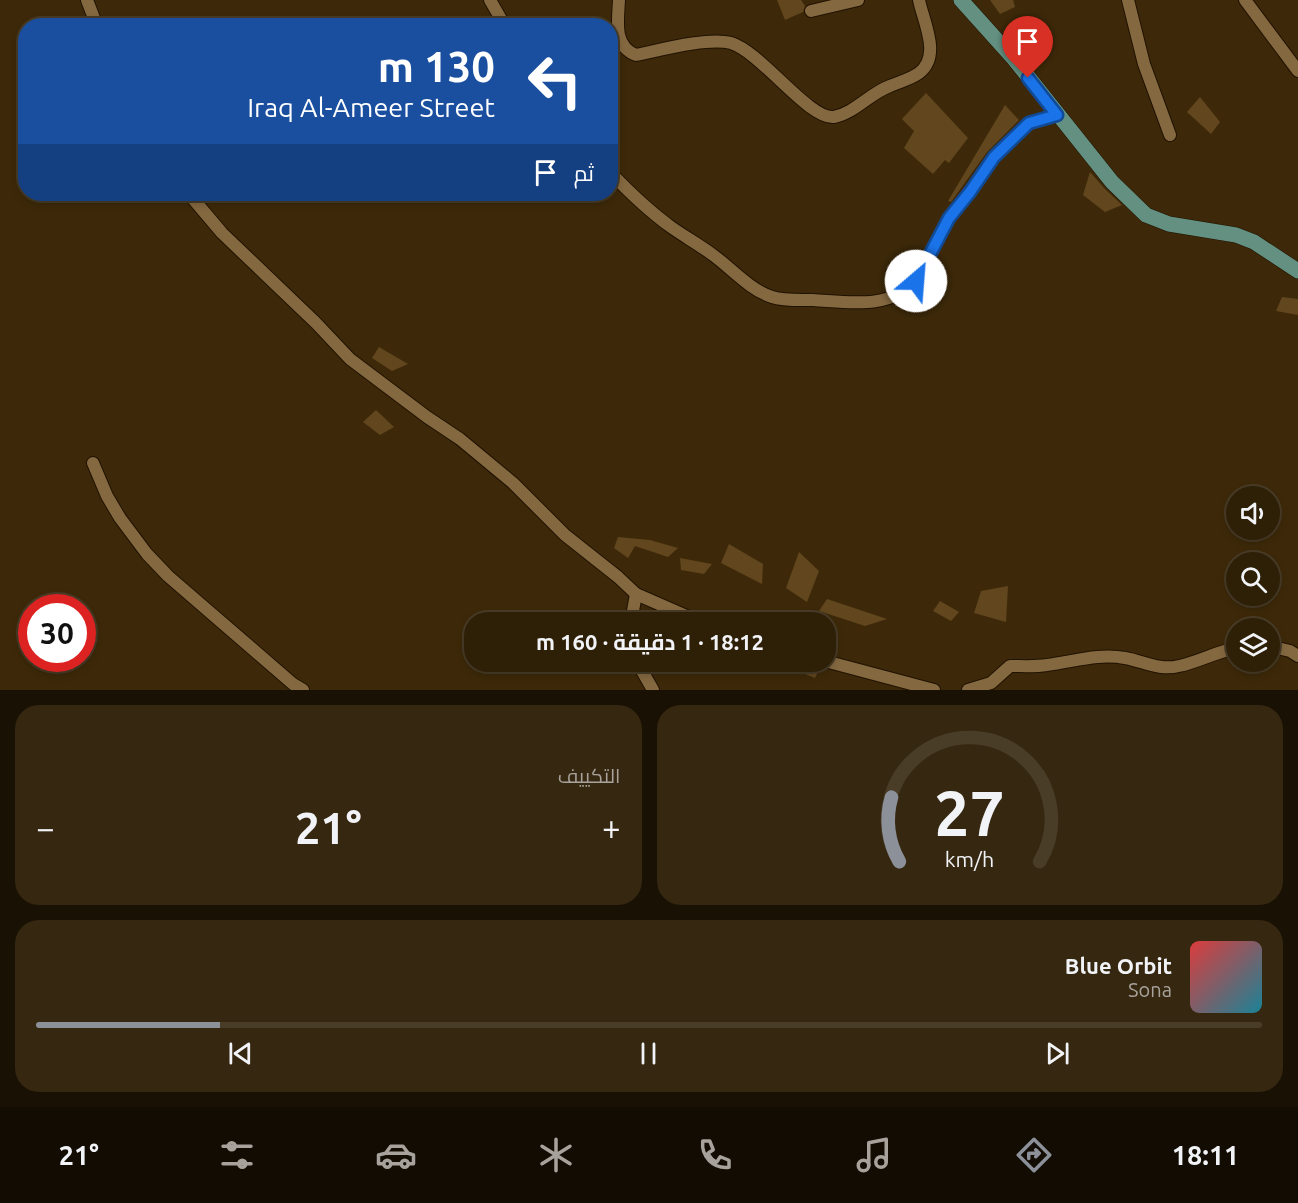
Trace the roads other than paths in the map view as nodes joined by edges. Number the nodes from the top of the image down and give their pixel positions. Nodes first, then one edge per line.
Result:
1 (87, 0) edge
2 (490, 0) edge
3 (619, 0) edge
4 (858, 0) edge
5 (919, 0) edge
6 (961, 0) edge
7 (1128, 0) edge
8 (1245, 0) edge
9 (811, 11) dead end
10 (94, 18) edge
11 (500, 18) edge
12 (1298, 71) edge
13 (1057, 115) junction
14 (1170, 135) dead end
15 (618, 180) edge
16 (195, 201) edge
17 (1298, 271) edge
18 (93, 463) dead end
19 (636, 594) junction
20 (633, 612) edge
21 (677, 612) edge
22 (1280, 649) edge
23 (1226, 651) edge
24 (1298, 656) edge
25 (836, 664) edge
26 (643, 672) edge
27 (303, 690) edge
28 (653, 690) edge
29 (934, 690) edge
30 (968, 690) edge

1 - 10 street
2 - 11 street
3 - 5 street
4 - 9 street
6 - 13 main road
7 - 14 street
8 - 12 street
13 - 15 street
13 - 17 main road
16 - 19 street
18 - 27 street
19 - 20 street
19 - 21 street
22 - 24 street
23 - 30 street
25 - 29 street
26 - 28 street

